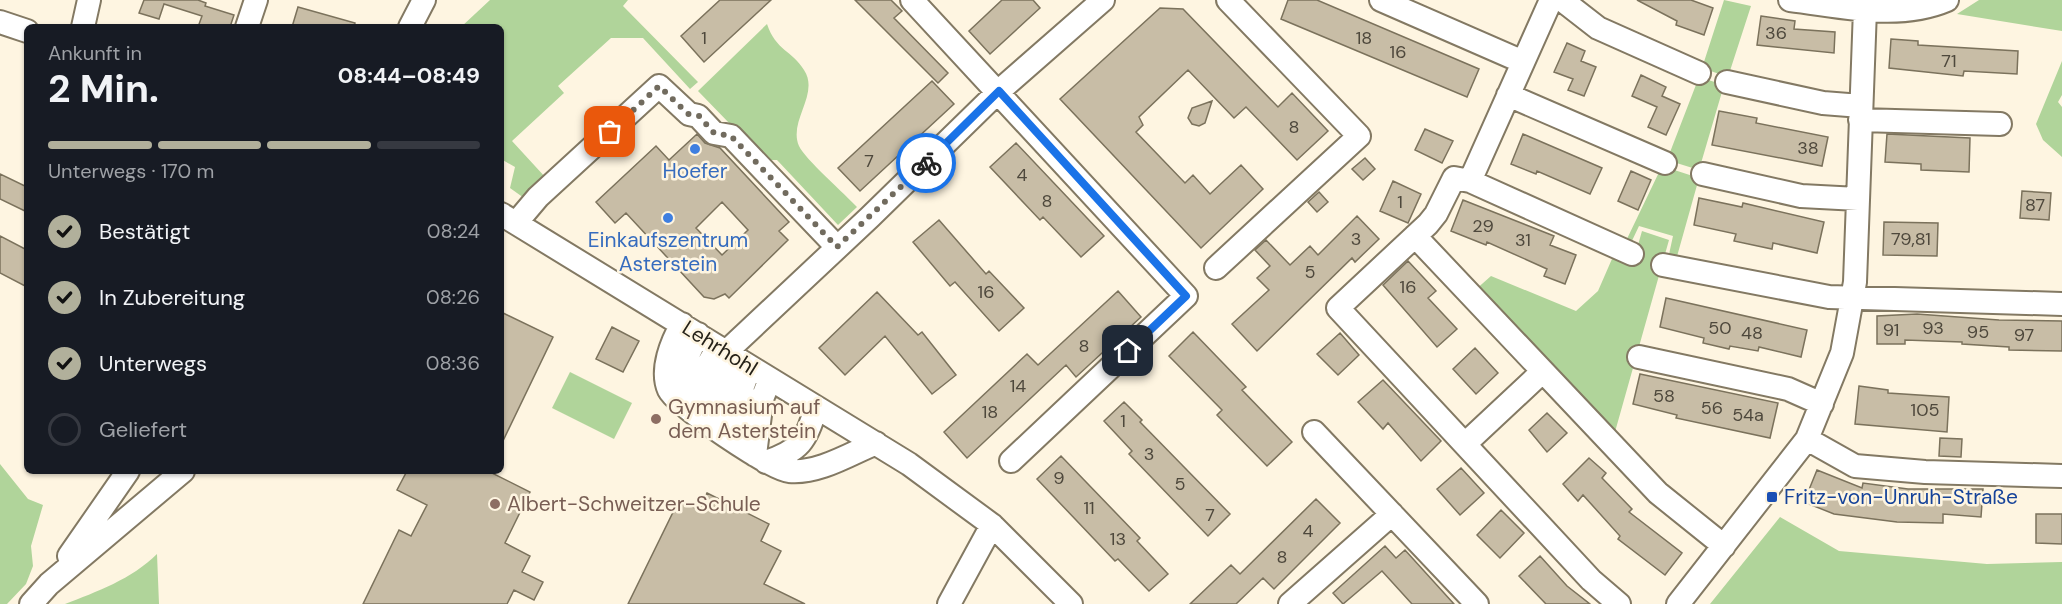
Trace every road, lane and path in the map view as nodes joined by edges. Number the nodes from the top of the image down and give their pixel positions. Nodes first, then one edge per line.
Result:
1 (89, 0) edge
2 (256, 0) edge
3 (424, 0) edge
4 (912, 0) edge
5 (1103, 0) edge
6 (1228, 0) edge
7 (1381, 0) edge
8 (1551, 0) edge
9 (1562, 0) edge
10 (1790, 0) edge
11 (1947, 0) edge
12 (1865, 9) junction
13 (1, 24) edge
14 (84, 24) edge
15 (248, 24) edge
16 (412, 24) edge
17 (24, 30) edge
18 (1523, 62) junction
19 (1699, 73) dead end
20 (1727, 82) dead end
21 (999, 91) junction
22 (1508, 95) junction
23 (1861, 113) junction
24 (2000, 124) dead end
25 (1665, 163) dead end
26 (1703, 174) dead end
27 (1470, 181) junction
28 (1858, 199) junction
29 (508, 218) edge
30 (1415, 236) junction
31 (837, 247) junction
32 (1632, 254) dead end
33 (1663, 265) dead end
34 (1216, 268) dead end
35 (1853, 298) junction
36 (2062, 304) edge
37 (690, 329) junction
38 (732, 355) junction
39 (1639, 357) dead end
40 (1542, 372) junction
41 (770, 379) junction
42 (1822, 404) junction
43 (816, 407) junction
44 (690, 410) junction
45 (717, 429) junction
46 (1314, 432) dead end
47 (1807, 439) junction
48 (876, 443) junction
49 (1466, 444) junction
50 (753, 453) junction
51 (1011, 460) dead end
52 (126, 474) edge
53 (179, 474) edge
54 (2062, 476) edge
55 (149, 498) junction
56 (1392, 513) junction
57 (992, 525) junction
58 (1724, 546) junction
59 (49, 584) junction
60 (1689, 600) edge
61 (32, 604) edge
62 (949, 604) edge
63 (1071, 604) edge
64 (1290, 604) edge
65 (1477, 604) edge
66 (1619, 604) edge

1 - 14 street
2 - 15 street
3 - 16 street
4 - 21 street
5 - 21 street
6 - 34 street
7 - 18 street
8 - 18 street
9 - 19 street
10 - 12 street
11 - 12 street
12 - 23 street
13 - 17 street
18 - 22 street
20 - 23 street
21 - 31 street
21 - 51 street
22 - 25 street
22 - 27 street
23 - 24 street
23 - 28 street
26 - 28 street
27 - 30 street
27 - 32 street
28 - 35 street
29 - 31 street
29 - 37 street, Lehrhohl
30 - 40 street
30 - 49 street
31 - 38 street
33 - 35 street
35 - 36 street
35 - 42 street
37 - 38 street, Lehrhohl
37 - 44 street
38 - 41 street, Lehrhohl
38 - 44 street
38 - 45 street
38 - 50 street
39 - 42 street
40 - 49 street
40 - 58 street
41 - 43 street, Lehrhohl
41 - 50 street
42 - 47 street
43 - 48 street, Lehrhohl
43 - 50 street
44 - 45 street
45 - 50 street
46 - 56 street
47 - 54 street
47 - 58 street
48 - 50 street
48 - 57 street, Lehrhohl
49 - 66 street
52 - 55 street
52 - 59 street
53 - 55 street
55 - 59 street
56 - 64 street
56 - 65 street
57 - 62 street
57 - 63 street, Lehrhohl
58 - 60 street
59 - 61 street

